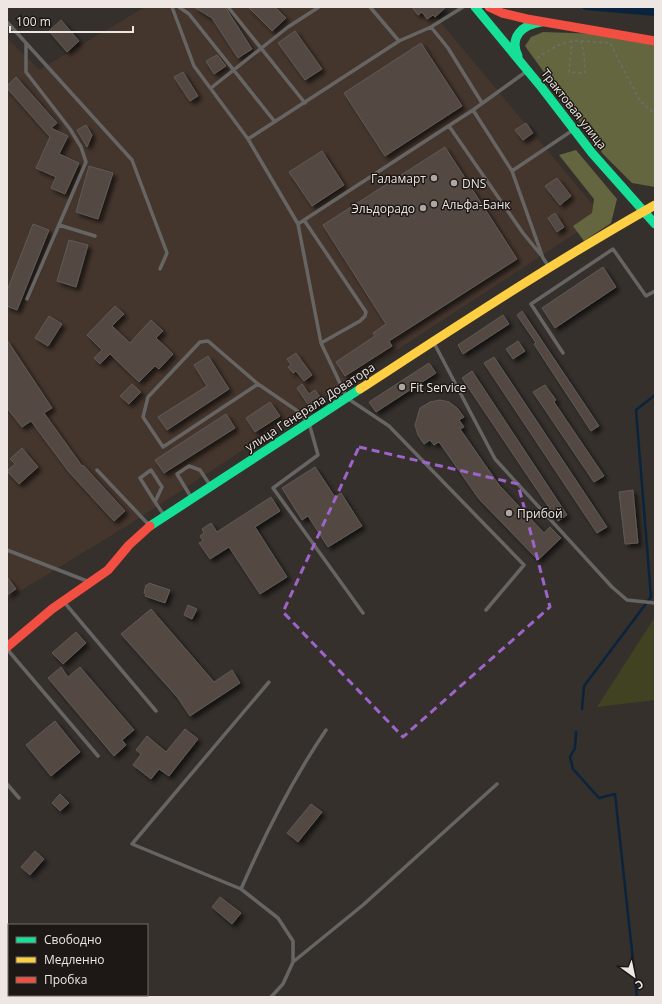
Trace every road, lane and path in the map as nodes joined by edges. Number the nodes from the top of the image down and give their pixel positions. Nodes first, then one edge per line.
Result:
1 (172, 7) edge
2 (179, 7) edge
3 (228, 7) edge
4 (319, 7) edge
5 (370, 7) edge
6 (463, 7) edge
7 (475, 7) edge
8 (489, 7) edge
9 (7, 22) edge
10 (541, 22) junction
11 (431, 27) junction
12 (399, 41) junction
13 (572, 41) junction
14 (581, 41) junction
15 (655, 41) edge
16 (26, 44) junction
17 (262, 47) junction
18 (536, 58) dead end
19 (520, 62) junction
20 (234, 69) junction
21 (528, 70) junction
22 (211, 88) junction
23 (305, 103) junction
24 (482, 103) junction
25 (473, 110) junction
26 (655, 114) edge
27 (275, 122) junction
28 (449, 126) junction
29 (574, 129) junction
30 (248, 139) junction
31 (512, 171) junction
32 (655, 205) edge
33 (644, 211) junction
34 (304, 220) junction
35 (298, 224) junction
36 (655, 224) edge
37 (58, 225) junction
38 (95, 236) dead end
39 (543, 258) junction
40 (160, 268) dead end
41 (549, 268) junction
42 (655, 291) edge
43 (27, 300) dead end
44 (434, 342) junction
45 (320, 344) junction
46 (563, 353) dead end
47 (258, 384) junction
48 (347, 398) junction
49 (309, 423) junction
50 (96, 470) dead end
51 (211, 486) junction
52 (192, 498) junction
53 (155, 502) junction
54 (164, 515) junction
55 (149, 526) junction
56 (7, 550) edge
57 (90, 583) junction
58 (64, 601) junction
59 (655, 603) edge
60 (486, 610) dead end
61 (363, 613) dead end
62 (7, 648) edge
63 (269, 682) dead end
64 (156, 711) dead end
65 (326, 730) dead end
66 (98, 756) dead end
67 (7, 784) edge
68 (497, 784) dead end
69 (19, 798) dead end
70 (241, 888) junction
71 (293, 962) junction
72 (271, 997) edge

1 - 22 lane
2 - 20 lane
3 - 17 lane
4 - 17 lane
5 - 12 lane
6 - 11 lane
7 - 19 street, Трактовая улица
8 - 10 street
9 - 16 lane
10 - 15 street
10 - 19 street
11 - 12 lane
11 - 24 lane
12 - 23 lane
13 - 14 path
13 - 14 path
13 - 18 path
14 - 26 path
16 - 37 lane
16 - 40 lane
17 - 20 lane
17 - 23 lane
19 - 21 street, Трактовая улица
20 - 22 lane
20 - 27 lane
21 - 24 lane
21 - 29 street, Трактовая улица
22 - 30 lane
23 - 27 lane
24 - 25 lane
25 - 28 lane
25 - 31 lane
27 - 30 lane
28 - 34 lane
28 - 39 lane
29 - 31 lane
29 - 33 street, Трактовая улица
30 - 35 lane
31 - 39 lane
32 - 33 street, улица Генерала Доватора
33 - 36 street, Трактовая улица
33 - 41 street, улица Генерала Доватора
34 - 35 lane
34 - 45 lane
35 - 45 lane
37 - 38 lane
37 - 43 lane
39 - 41 lane
41 - 44 street, улица Генерала Доватора
42 - 46 lane
44 - 48 street, улица Генерала Доватора
44 - 59 lane
45 - 48 lane
47 - 47 lane
47 - 49 lane
48 - 49 street, улица Генерала Доватора
48 - 60 lane
49 - 51 street, улица Генерала Доватора
49 - 61 lane
50 - 55 lane
51 - 52 street, улица Генерала Доватора
51 - 52 lane
52 - 54 street, улица Генерала Доватора
53 - 53 lane
53 - 54 lane
54 - 55 street, улица Генерала Доватора
55 - 57 street, улица Генерала Доватора
56 - 57 lane
57 - 58 street, улица Генерала Доватора
58 - 62 street, улица Генерала Доватора
58 - 64 lane
62 - 66 lane
63 - 70 lane
65 - 70 lane
67 - 69 lane
68 - 71 lane
70 - 71 lane
71 - 72 lane

